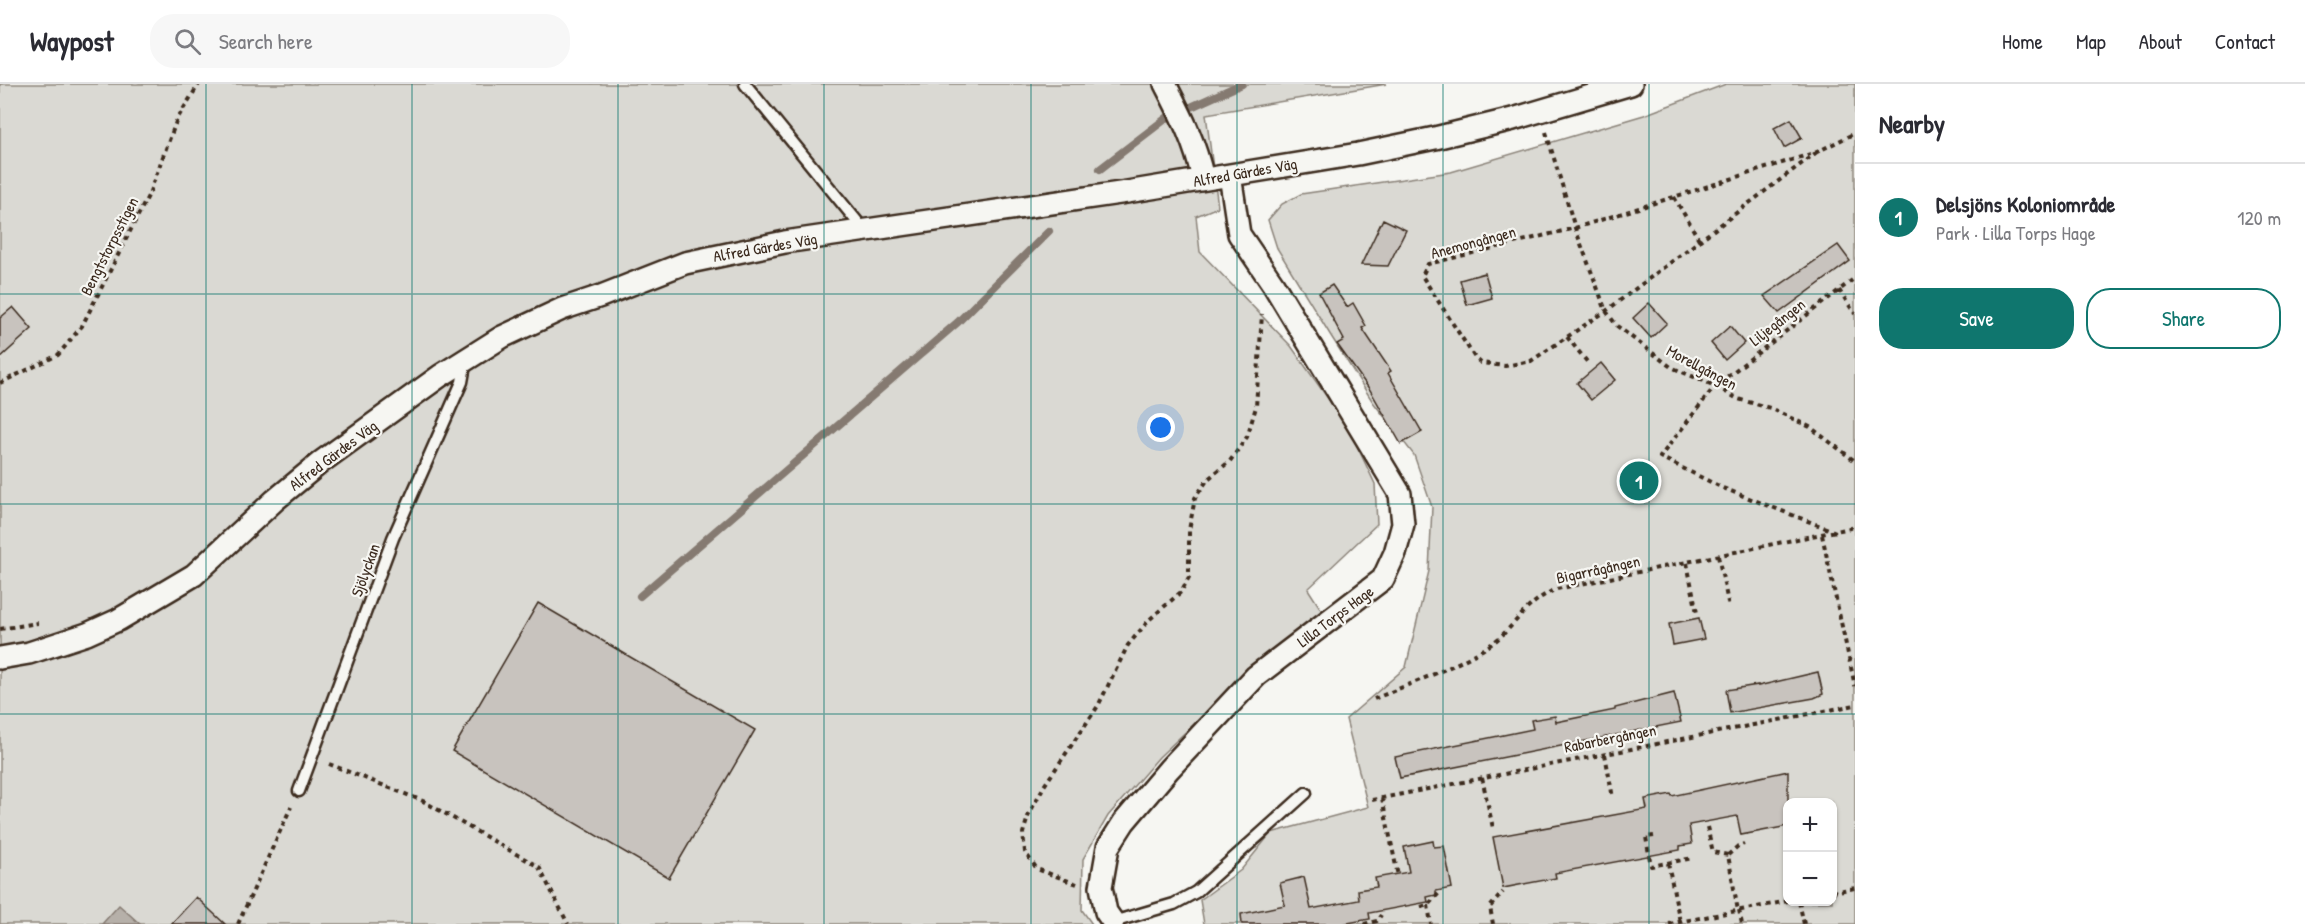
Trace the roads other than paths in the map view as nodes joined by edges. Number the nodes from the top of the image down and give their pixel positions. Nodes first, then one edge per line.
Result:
1 (745, 84) edge
2 (1165, 84) edge
3 (1631, 84) edge
4 (1230, 175) junction
5 (1203, 179) junction
6 (864, 230) junction
7 (461, 363) junction
8 (0, 658) edge
9 (299, 790) road end
10 (1306, 793) dead end
11 (1113, 923) edge

1 - 6 lane
2 - 5 street
3 - 4 street, Alfred Gärdes Väg
4 - 5 street, Alfred Gärdes Väg
4 - 11 street, Lilla Torps Hage
5 - 6 street, Alfred Gärdes Väg
6 - 7 street, Alfred Gärdes Väg
7 - 8 street, Alfred Gärdes Väg
7 - 9 lane, Sjölyckan
10 - 11 lane

